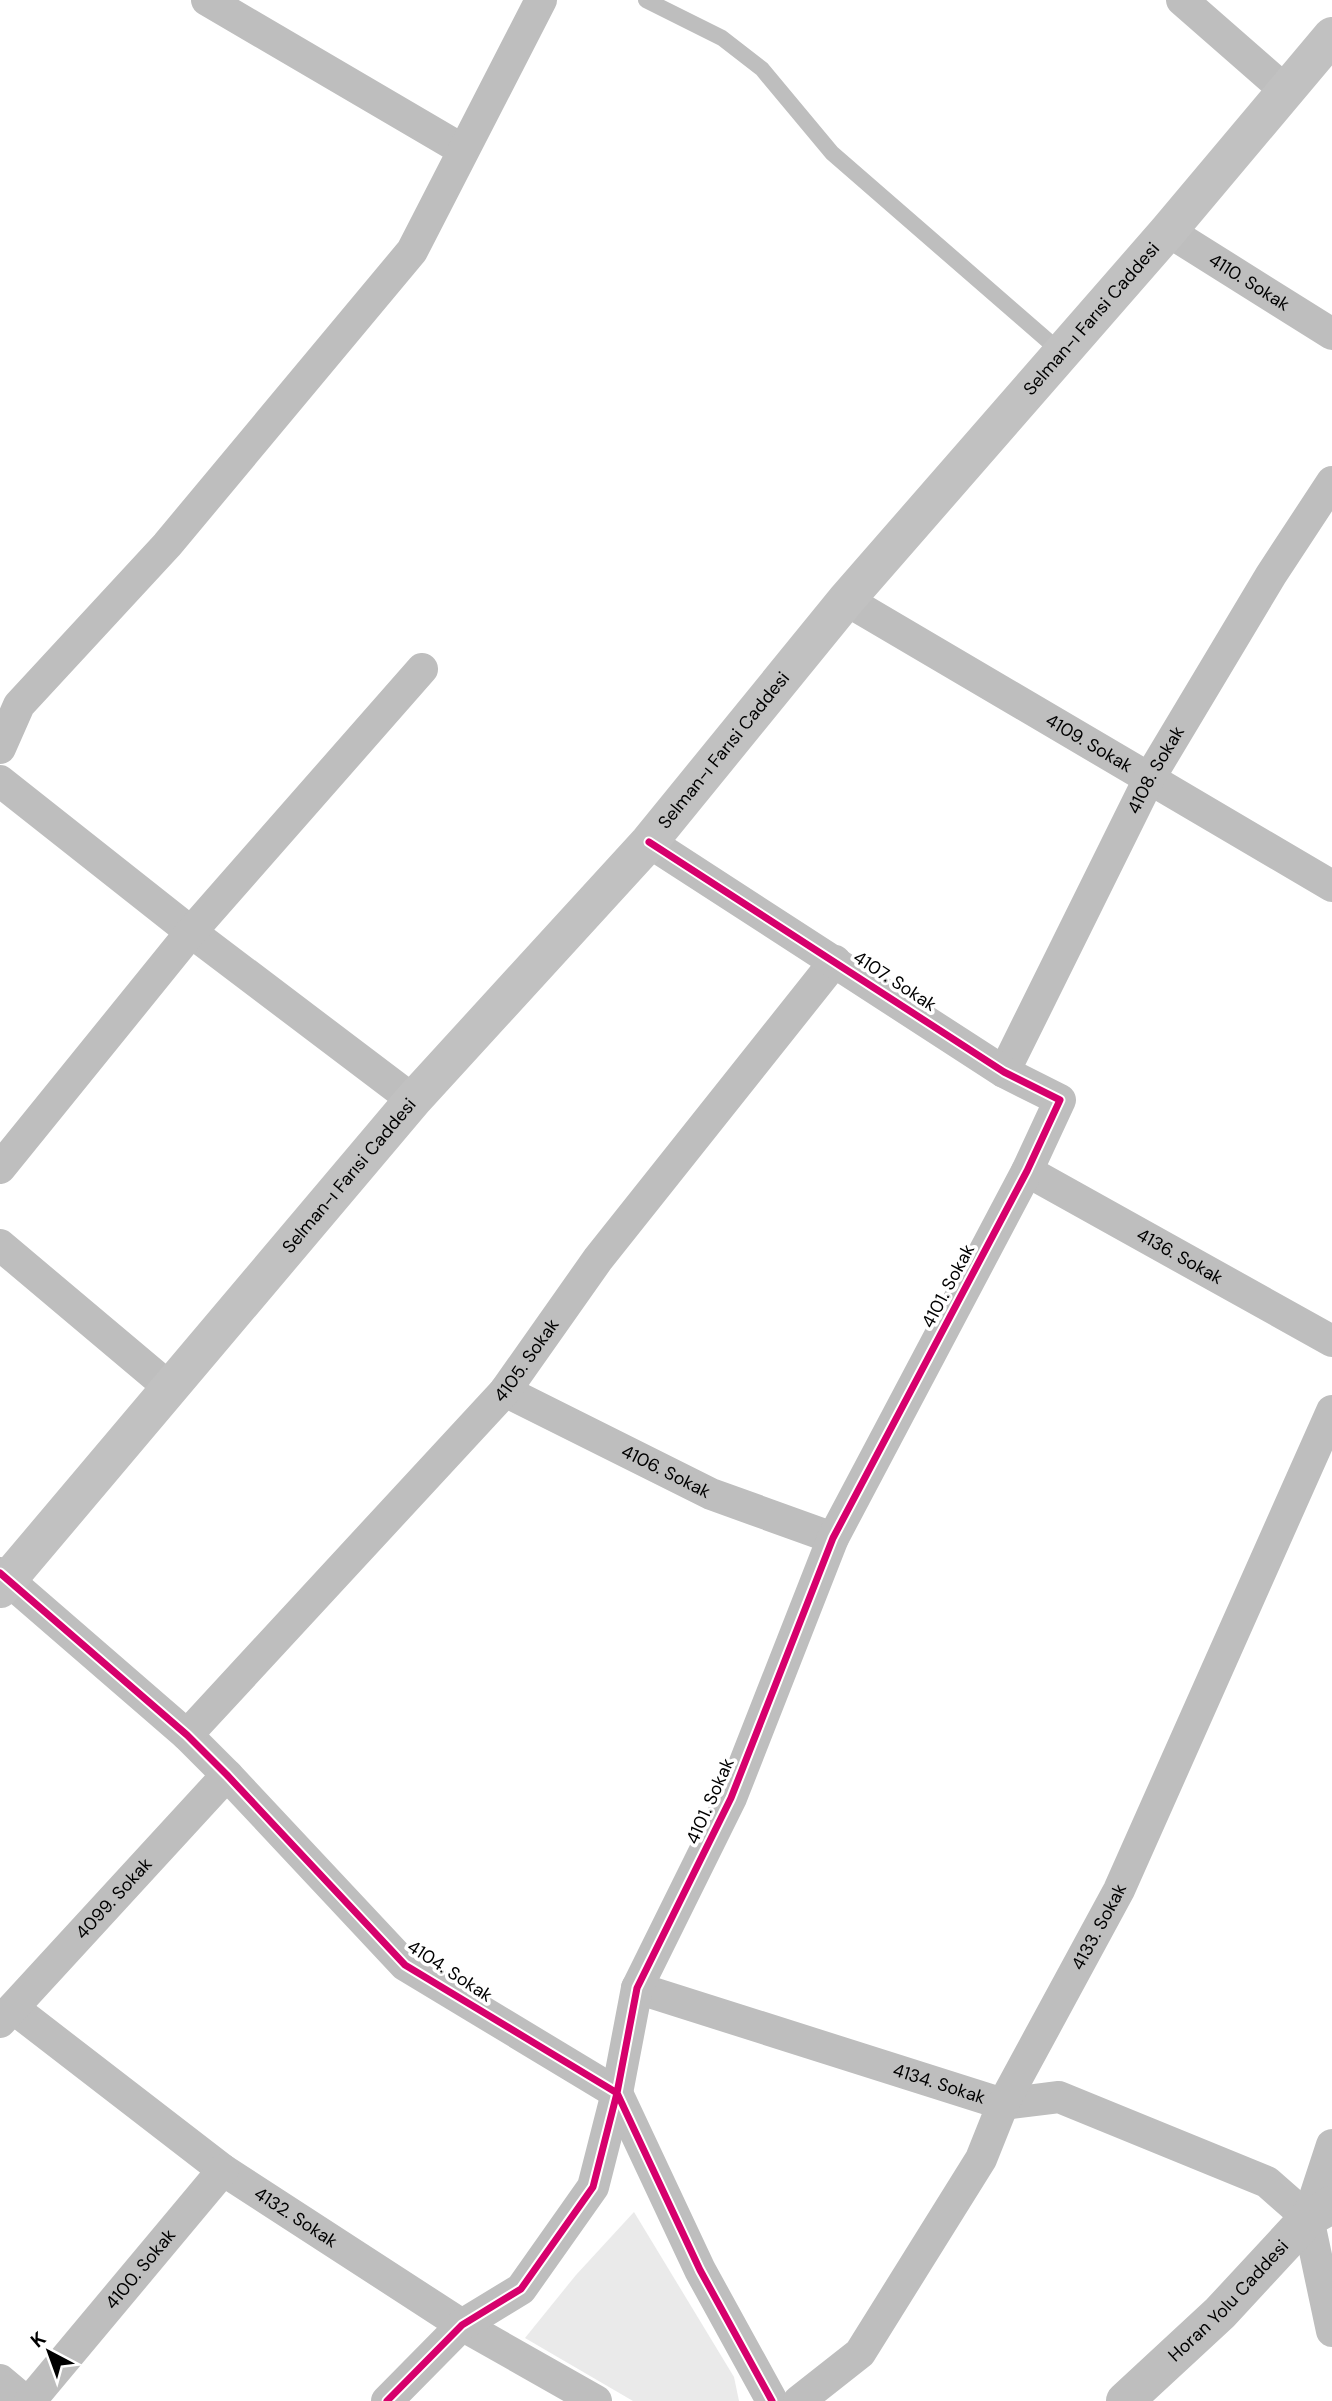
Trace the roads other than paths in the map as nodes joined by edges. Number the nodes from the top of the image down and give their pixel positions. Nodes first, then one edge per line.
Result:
1 (207, 0) edge
2 (541, 0) edge
3 (646, 0) edge
4 (1182, 0) edge
5 (1326, 54) edge
6 (1286, 91) junction
7 (463, 150) junction
8 (1168, 231) junction
9 (1332, 334) edge
10 (1062, 353) junction
11 (1332, 482) edge
12 (846, 600) junction
13 (422, 668) dead end
14 (0, 748) edge
15 (1150, 778) junction
16 (0, 781) edge
17 (649, 842) junction
18 (1332, 886) edge
19 (191, 932) junction
20 (835, 961) junction
21 (1004, 1072) junction
22 (413, 1100) junction
23 (0, 1168) edge
24 (1027, 1171) junction
25 (0, 1245) edge
26 (1332, 1340) edge
27 (171, 1389) junction
28 (505, 1391) junction
29 (1332, 1411) edge
30 (833, 1538) junction
31 (3, 1580) edge
32 (187, 1735) junction
33 (227, 1775) junction
34 (637, 1988) junction
35 (6, 2015) edge
36 (617, 2093) junction
37 (1003, 2104) junction
38 (1332, 2145) edge
39 (223, 2170) junction
40 (1320, 2212) edge
41 (462, 2325) junction
42 (1332, 2331) edge
43 (0, 2380) edge
44 (27, 2401) edge
45 (387, 2401) edge
46 (596, 2401) edge
47 (772, 2401) edge
48 (799, 2401) edge
49 (1125, 2401) edge

1 - 7 street
2 - 7 street
3 - 10 lane
4 - 6 street
5 - 6 main road, Selman-ı Farısi Caddesi
6 - 8 main road, Selman-ı Farısi Caddesi
7 - 14 street
8 - 9 street, 4110. Sokak
8 - 10 main road, Selman-ı Farısi Caddesi
10 - 12 main road, Selman-ı Farısi Caddesi
11 - 15 street, 4108. Sokak
12 - 15 street, 4109. Sokak
12 - 17 main road, Selman-ı Farısi Caddesi
13 - 19 street
15 - 18 street, 4109. Sokak
15 - 21 street, 4108. Sokak
16 - 19 street
17 - 20 street, 4107. Sokak
17 - 22 main road, Selman-ı Farısi Caddesi
19 - 22 street
19 - 23 street
20 - 21 street, 4107. Sokak
20 - 28 street, 4105. Sokak
21 - 24 street, 4107. Sokak
22 - 27 main road, Selman-ı Farısi Caddesi
24 - 26 street, 4136. Sokak
24 - 30 street, 4101. Sokak
25 - 27 street
27 - 31 main road, Selman-ı Farısi Caddesi
28 - 30 street, 4106. Sokak
28 - 32 street, 4105. Sokak
29 - 37 street, 4133. Sokak
30 - 34 street, 4101. Sokak
31 - 32 street, 4104. Sokak
32 - 33 street, 4104. Sokak
33 - 35 street, 4099. Sokak
33 - 36 street, 4104. Sokak
34 - 36 street, 4101. Sokak
34 - 37 street, 4134. Sokak
35 - 39 street, 4132. Sokak
36 - 41 street, 4101. Sokak
36 - 47 street
37 - 40 street, 4134. Sokak
37 - 48 street, 4133. Sokak
38 - 40 street
39 - 41 street, 4132. Sokak
39 - 44 street, 4100. Sokak
40 - 42 street
40 - 49 street, Horan Yolu Caddesi
41 - 45 street, 4101. Sokak
41 - 46 street, 4132. Sokak
43 - 44 street

